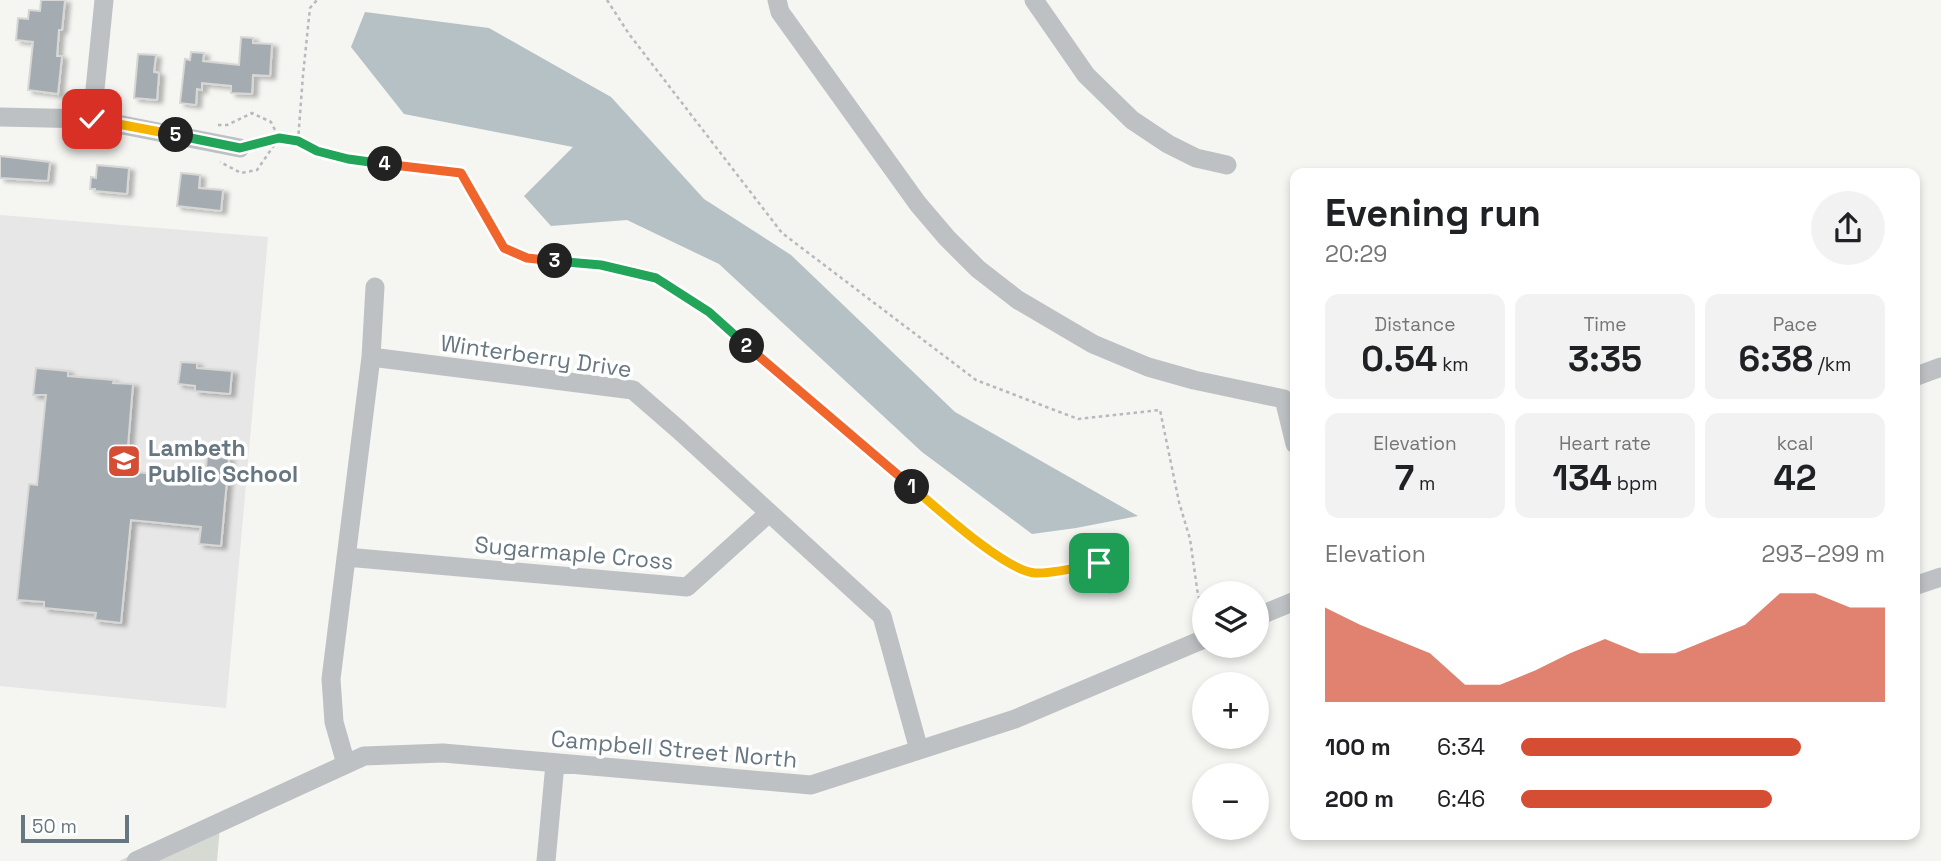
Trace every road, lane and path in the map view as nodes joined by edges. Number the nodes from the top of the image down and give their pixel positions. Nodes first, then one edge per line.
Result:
1 (104, 0) edge
2 (317, 0) edge
3 (607, 0) edge
4 (777, 0) edge
5 (1034, 0) edge
6 (0, 117) edge
7 (92, 119) junction
8 (214, 126) dead end
9 (53, 135) dead end
10 (279, 138) junction
11 (298, 141) junction
12 (119, 143) dead end
13 (240, 148) joint
14 (220, 162) dead end
15 (1227, 165) dead end
16 (375, 287) dead end
17 (371, 357) junction
18 (1941, 367) edge
19 (1920, 375) edge
20 (1290, 424) edge
21 (769, 513) junction
22 (346, 557) junction
23 (1941, 577) edge
24 (1196, 581) edge
25 (1920, 584) edge
26 (1112, 596) dead end
27 (1290, 603) edge
28 (1269, 612) edge
29 (1192, 644) edge
30 (919, 750) junction
31 (346, 764) junction
32 (555, 764) junction
33 (136, 861) edge
34 (546, 861) edge

1 - 7 street
2 - 11 path
3 - 24 path
4 - 20 street
5 - 15 street
6 - 7 street
7 - 13 street
8 - 10 path
9 - 12 path
10 - 11 path
10 - 13 path
10 - 14 path
11 - 26 path
16 - 17 street
17 - 21 street, Winterberry Drive
17 - 22 street
18 - 19 street
21 - 22 street, Sugarmaple Cross
21 - 30 street, Winterberry Drive
22 - 31 street
23 - 25 street
27 - 28 street
29 - 30 street, Campbell Street North
30 - 32 street, Campbell Street North
31 - 32 street, Campbell Street North
31 - 33 street, Campbell Street North
32 - 34 street

